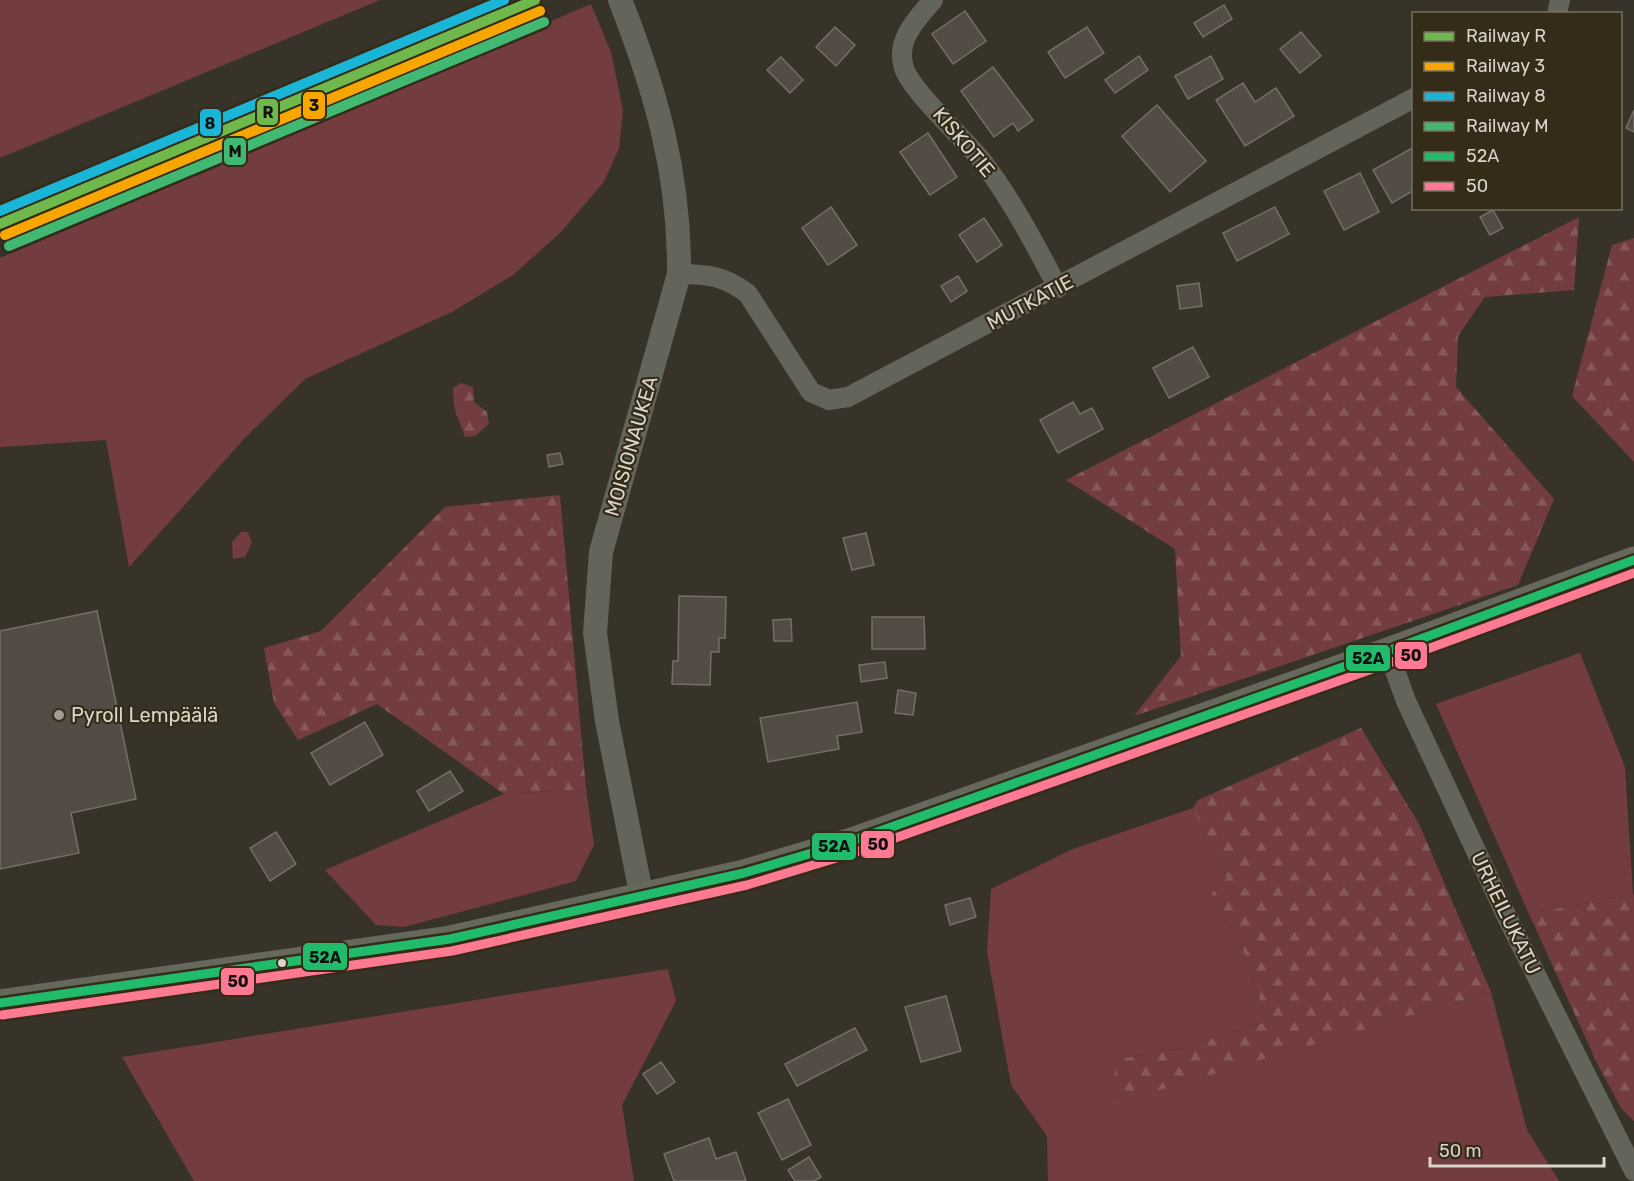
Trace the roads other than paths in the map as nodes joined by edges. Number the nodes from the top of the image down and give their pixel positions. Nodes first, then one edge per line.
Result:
1 (620, 0) edge
2 (933, 0) edge
3 (1412, 99) edge
4 (679, 273) junction
5 (1058, 288) junction
6 (1634, 560) edge
7 (1388, 651) junction
8 (642, 898) junction
9 (0, 1003) edge
10 (1634, 1171) edge

1 - 4 street, MOISIONAUKEA
2 - 5 street, KISKOTIE
3 - 5 street, MUTKATIE
4 - 5 street, MUTKATIE
4 - 8 street, MOISIONAUKEA
6 - 7 main road
7 - 8 main road
7 - 10 street, URHEILUKATU
8 - 9 main road

